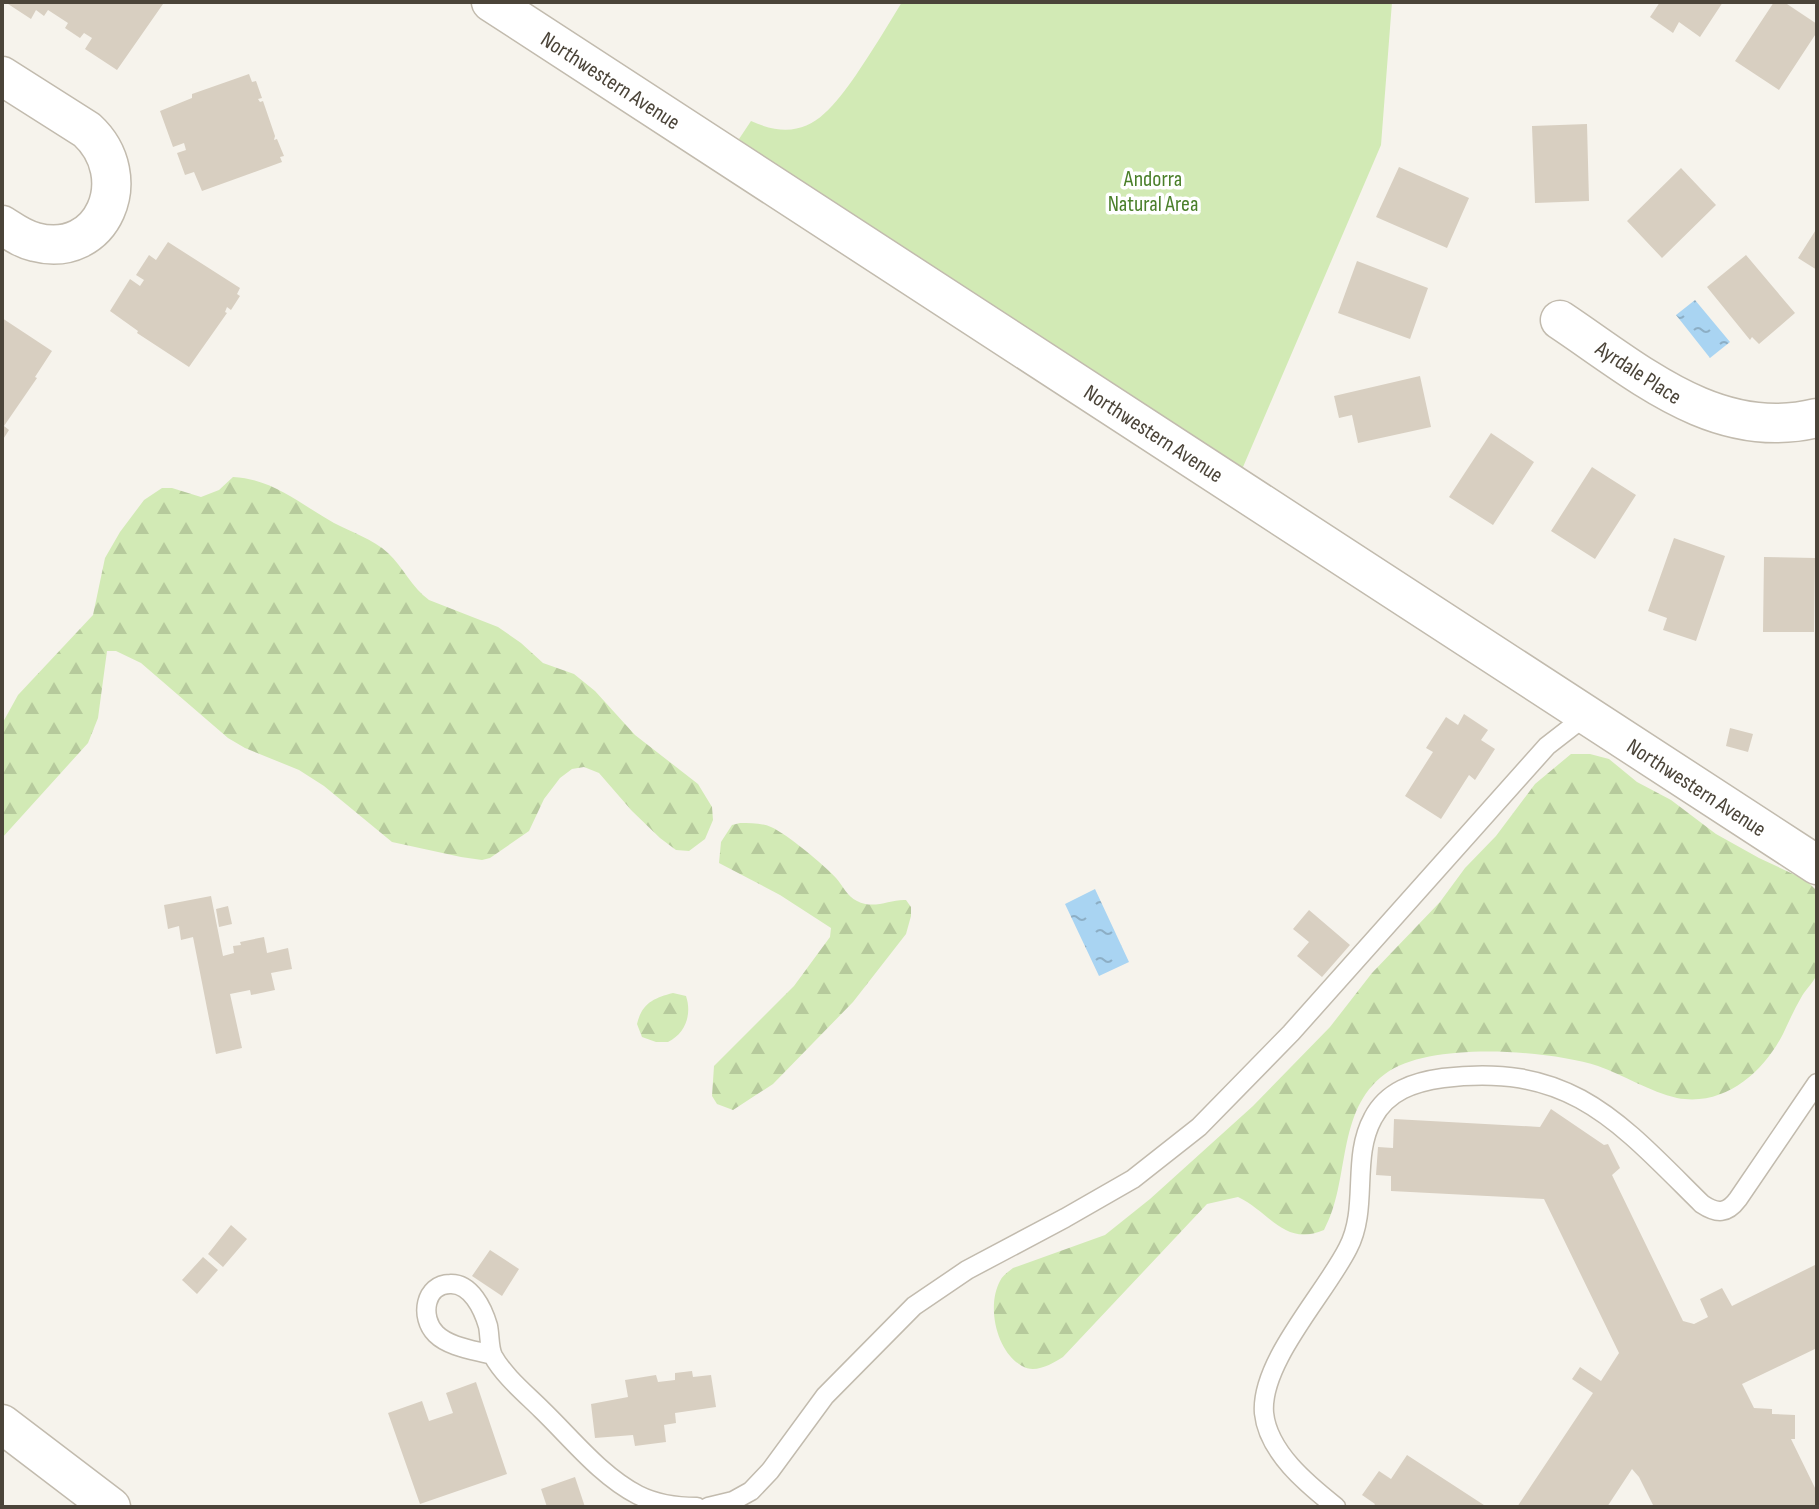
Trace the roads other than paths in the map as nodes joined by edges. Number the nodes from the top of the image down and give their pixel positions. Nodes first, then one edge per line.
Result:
1 (491, 2) edge
2 (2, 76) edge
3 (2, 225) edge
4 (1560, 320) dead end
5 (1817, 418) edge
6 (1587, 715) junction
7 (1817, 865) edge
8 (1817, 1083) edge
9 (492, 1355) dead end
10 (2, 1424) edge
11 (111, 1507) edge
12 (697, 1507) edge
13 (708, 1507) edge
14 (1336, 1507) edge

1 - 6 street, Northwestern Avenue
2 - 3 street
4 - 5 street, Ayrdale Place
6 - 7 street, Northwestern Avenue
6 - 13 lane
8 - 14 lane
9 - 12 lane
10 - 11 street

